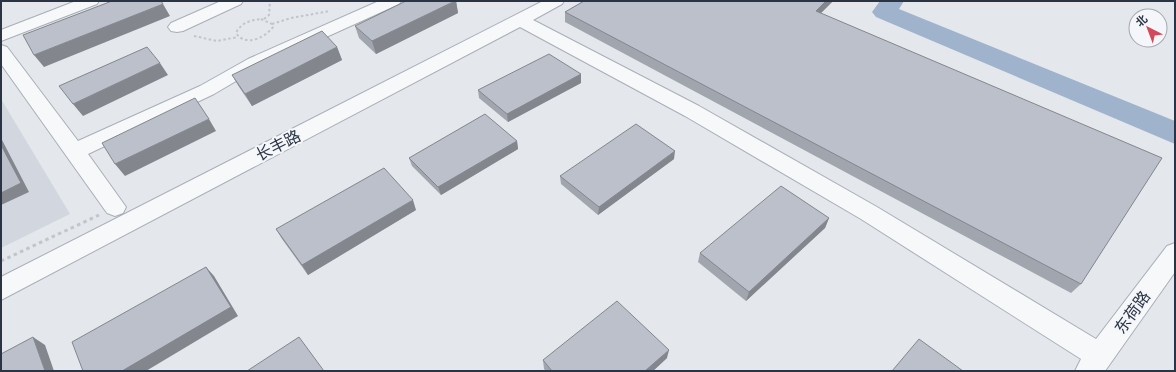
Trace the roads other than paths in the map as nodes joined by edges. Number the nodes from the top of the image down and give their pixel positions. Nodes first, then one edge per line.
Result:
1 (91, 1) edge
2 (235, 1) edge
3 (392, 1) edge
4 (556, 1) edge
5 (520, 20) junction
6 (176, 27) road end
7 (1, 36) edge
8 (1, 52) edge
9 (74, 152) junction
10 (115, 207) dead end
11 (1175, 253) edge
12 (1, 288) edge
13 (1095, 364) edge

1 - 7 street
2 - 6 street
3 - 9 street
4 - 5 street, 长丰路
5 - 12 street, 长丰路
5 - 13 street
8 - 9 street
9 - 10 street
11 - 13 street, 东荷路

